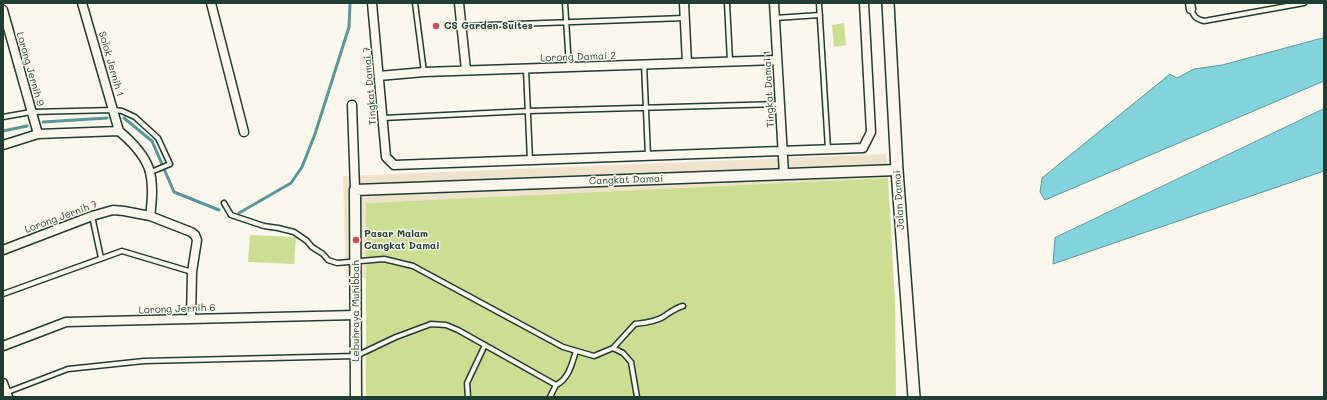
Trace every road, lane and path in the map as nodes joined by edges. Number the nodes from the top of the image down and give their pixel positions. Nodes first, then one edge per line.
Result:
1 (82, 3) edge
2 (211, 3) edge
3 (372, 3) edge
4 (416, 3) edge
5 (459, 3) edge
6 (565, 3) edge
7 (684, 3) edge
8 (727, 3) edge
9 (774, 3) edge
10 (819, 3) edge
11 (864, 3) edge
12 (888, 3) edge
13 (1304, 3) edge
14 (1190, 6) edge
15 (3, 10) edge
16 (820, 15) junction
17 (684, 18) junction
18 (775, 18) junction
19 (566, 22) junction
20 (461, 26) junction
21 (777, 60) junction
22 (730, 62) junction
23 (687, 63) junction
24 (644, 64) junction
25 (569, 67) junction
26 (526, 68) junction
27 (466, 70) junction
28 (424, 72) junction
29 (379, 76) junction
30 (780, 104) junction
31 (352, 105) dead end
32 (646, 108) junction
33 (114, 110) junction
34 (528, 111) junction
35 (31, 112) junction
36 (3, 117) edge
37 (383, 118) junction
38 (119, 131) junction
39 (244, 132) dead end
40 (38, 134) junction
41 (3, 146) edge
42 (828, 149) junction
43 (782, 151) junction
44 (648, 156) junction
45 (530, 160) junction
46 (897, 170) junction
47 (152, 172) junction
48 (784, 174) junction
49 (355, 190) junction
50 (224, 203) dead end
51 (92, 216) junction
52 (150, 216) junction
53 (3, 250) edge
54 (102, 258) junction
55 (356, 262) junction
56 (192, 272) junction
57 (3, 294) edge
58 (683, 306) dead end
59 (356, 315) junction
60 (191, 318) junction
61 (485, 345) junction
62 (3, 346) edge
63 (613, 348) junction
64 (576, 351) junction
65 (356, 356) junction
66 (3, 383) edge
67 (556, 385) junction
68 (6, 394) edge
69 (356, 397) edge
70 (468, 397) edge
71 (550, 397) edge
72 (637, 397) edge
73 (914, 397) edge

1 - 33 street, Solok Jernih 1
2 - 39 street
3 - 29 street, Tingkat Damai 7
4 - 28 lane
5 - 20 street
6 - 19 lane
7 - 17 street
8 - 22 lane
9 - 18 street, Tingkat Damai 1
10 - 16 lane
11 - 42 street
12 - 46 main road, Jalan Damai
13 - 14 lane
15 - 35 street, Lorong Jernih 9
16 - 18 lane
16 - 42 lane
17 - 19 lane
17 - 23 street
18 - 21 street, Tingkat Damai 1
19 - 20 lane
19 - 25 lane
20 - 27 street
21 - 22 street, Lorong Damai 2
21 - 30 street, Tingkat Damai 1
22 - 23 street, Lorong Damai 2
23 - 24 street, Lorong Damai 2
24 - 25 street, Lorong Damai 2
24 - 32 lane
25 - 26 street, Lorong Damai 2
26 - 27 street, Lorong Damai 2
26 - 34 lane
27 - 28 street, Lorong Damai 2
28 - 29 street, Lorong Damai 2
29 - 37 street, Tingkat Damai 7
30 - 32 lane
30 - 43 street, Tingkat Damai 1
31 - 49 street, Lebuhraya Muhibbah
32 - 34 lane
32 - 44 lane
33 - 35 lane
33 - 38 street, Solok Jernih 1
33 - 47 lane
34 - 37 lane
34 - 45 lane
35 - 36 lane
35 - 40 street, Lorong Jernih 9
37 - 45 street, Tingkat Damai 7
38 - 40 street
38 - 47 street
40 - 41 street
42 - 43 street
43 - 44 street
43 - 48 street, Tingkat Damai 1
44 - 45 street
46 - 48 street, Cangkat Damai
46 - 73 main road, Jalan Damai
47 - 52 street
48 - 49 street, Cangkat Damai
49 - 55 street, Lebuhraya Muhibbah
50 - 55 lane
51 - 52 street, Lorong Jernih 7
51 - 53 street, Lorong Jernih 7
51 - 54 lane
52 - 56 street, Lorong Jernih 7
54 - 56 lane
54 - 57 lane
55 - 59 street, Lebuhraya Muhibbah
55 - 64 lane
56 - 60 street
58 - 63 lane
59 - 60 street, Lorong Jernih 6
59 - 65 street, Lebuhraya Muhibbah
60 - 62 street, Lorong Jernih 6
61 - 65 lane
61 - 67 lane
61 - 70 lane
63 - 64 lane
63 - 72 lane
64 - 67 lane
65 - 68 lane
65 - 69 street, Lebuhraya Muhibbah
66 - 68 street
67 - 71 lane

